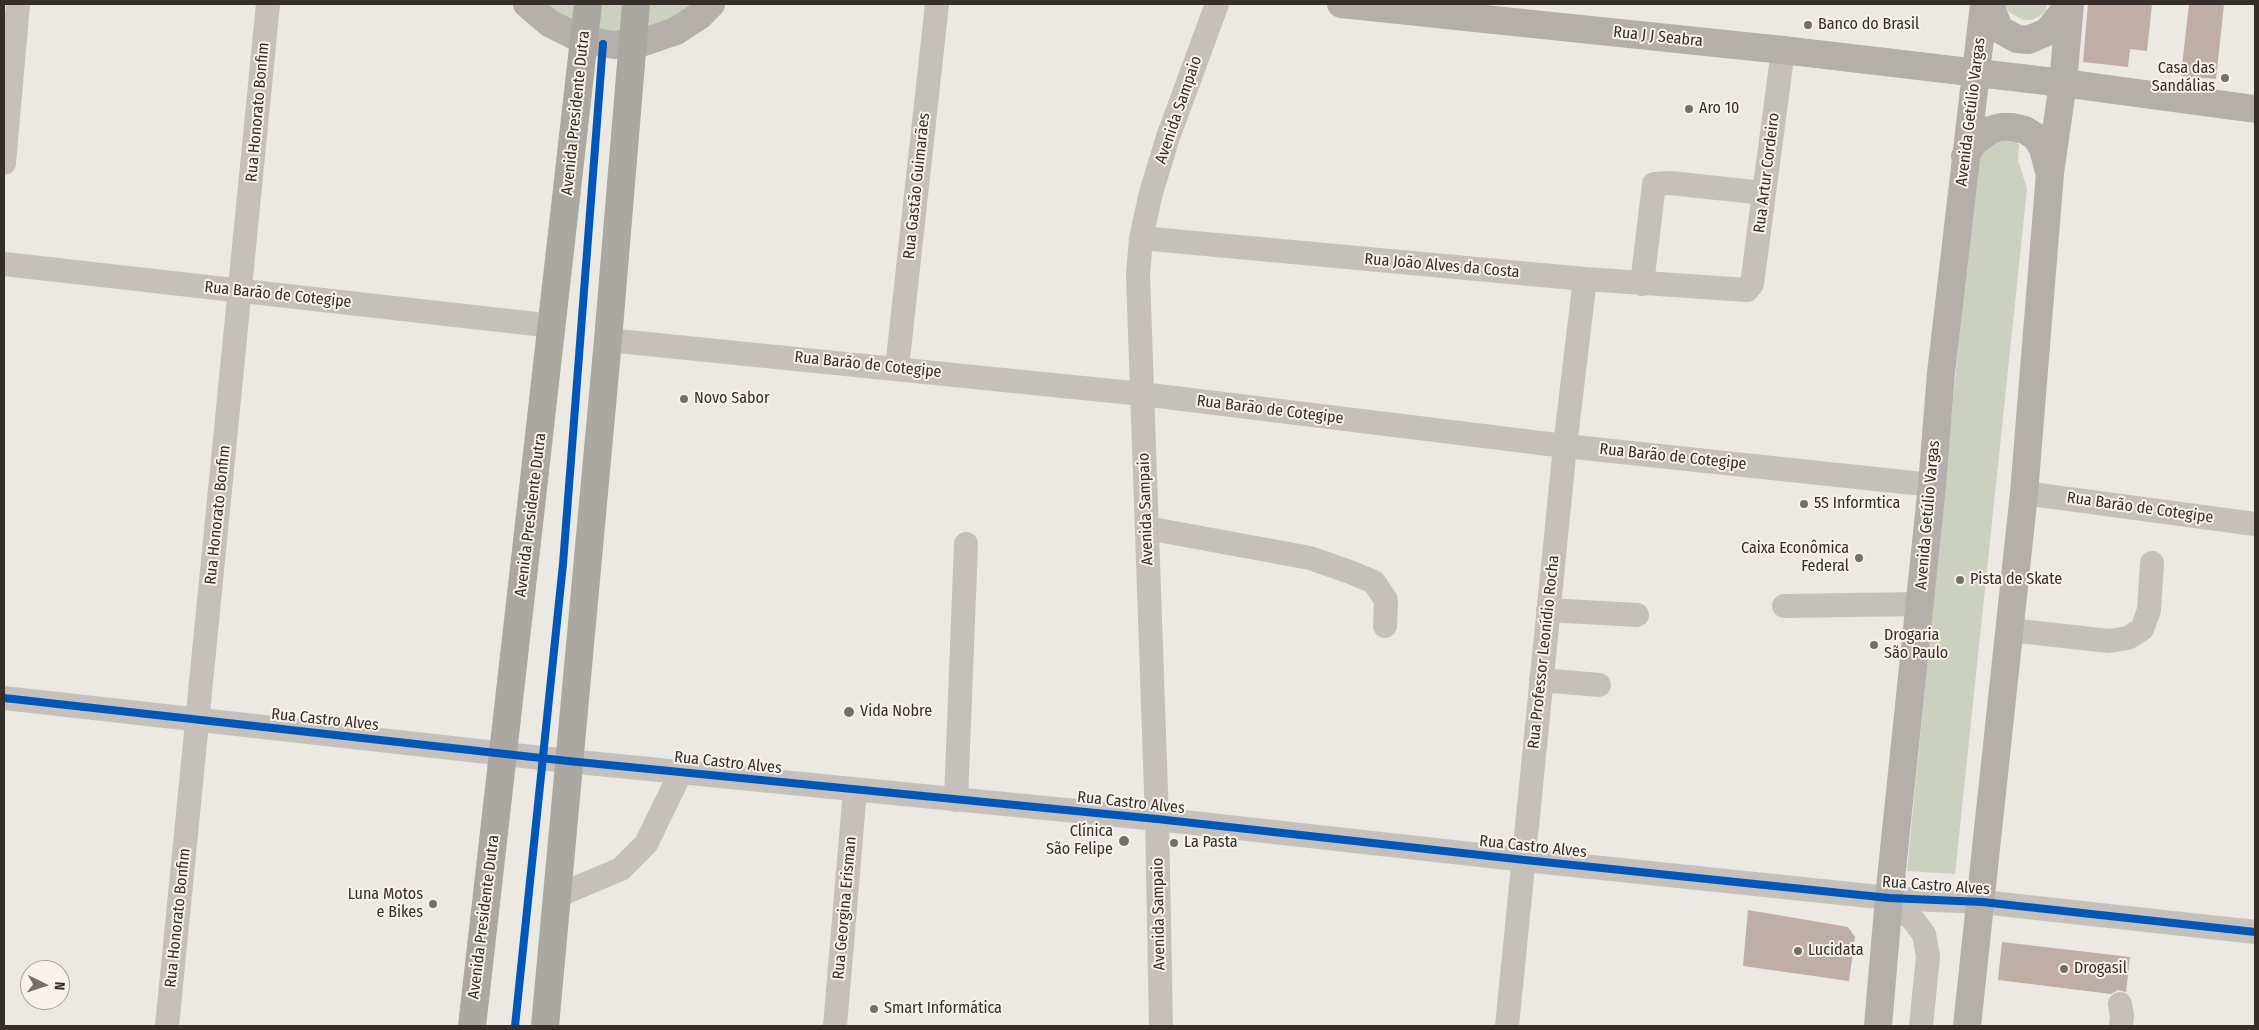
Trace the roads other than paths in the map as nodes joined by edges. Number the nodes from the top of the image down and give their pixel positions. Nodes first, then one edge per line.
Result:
1 (18, 4) edge
2 (268, 4) edge
3 (527, 4) edge
4 (588, 4) edge
5 (636, 4) edge
6 (711, 4) edge
7 (936, 4) edge
8 (1217, 4) edge
9 (1341, 4) edge
10 (1984, 4) edge
11 (1990, 4) edge
12 (2070, 4) edge
13 (583, 40) junction
14 (631, 44) junction
15 (1783, 50) junction
16 (1976, 73) junction
17 (2062, 82) junction
18 (2255, 109) edge
19 (6, 122) edge
20 (1965, 156) junction
21 (4, 163) edge
22 (2050, 173) junction
23 (1764, 193) junction
24 (1141, 238) junction
25 (4, 264) edge
26 (1585, 279) junction
27 (1642, 284) junction
28 (241, 291) junction
29 (1744, 291) joint
30 (553, 326) junction
31 (608, 340) junction
32 (897, 368) junction
33 (1142, 394) junction
34 (1565, 446) junction
35 (1932, 485) junction
36 (2024, 493) junction
37 (2255, 524) edge
38 (1147, 528) junction
39 (966, 544) dead end
40 (2152, 563) dead end
41 (1920, 604) junction
42 (1784, 606) dead end
43 (1548, 610) junction
44 (1637, 615) dead end
45 (1385, 626) dead end
46 (2010, 630) junction
47 (1541, 680) junction
48 (1599, 685) dead end
49 (4, 698) edge
50 (197, 720) junction
51 (503, 754) junction
52 (568, 761) junction
53 (681, 772) junction
54 (856, 790) junction
55 (956, 800) junction
56 (1157, 819) junction
57 (1524, 860) junction
58 (557, 896) junction
59 (1889, 898) junction
60 (1982, 902) junction
61 (2255, 932) edge
62 (167, 1026) edge
63 (472, 1026) edge
64 (545, 1026) edge
65 (835, 1026) edge
66 (1161, 1026) edge
67 (1507, 1026) edge
68 (1878, 1026) edge
69 (1921, 1026) edge
70 (1968, 1026) edge

1 - 19 street
2 - 28 street, Rua Honorato Bonfim
3 - 13 main road
4 - 13 highway, Avenida Presidente Dutra
5 - 14 highway
6 - 14 main road
7 - 32 street, Rua Gastão Guimarães
8 - 24 street, Avenida Sampaio
9 - 15 main road, Rua J J Seabra
10 - 16 main road, Avenida Getúlio Vargas
11 - 12 main road
12 - 17 main road
13 - 14 main road
13 - 30 highway, Avenida Presidente Dutra
14 - 31 highway
15 - 16 main road, Rua J J Seabra
15 - 23 street, Rua Artur Cordeiro
16 - 17 main road, Rua J J Seabra
16 - 20 main road, Avenida Getúlio Vargas
17 - 18 main road, Rua J J Seabra
17 - 22 main road
19 - 21 street
20 - 22 main road
20 - 35 main road, Avenida Getúlio Vargas
22 - 36 main road
23 - 27 street
23 - 29 street, Rua Artur Cordeiro
24 - 26 street, Rua João Alves da Costa
24 - 33 street, Avenida Sampaio
25 - 28 street, Rua Barão de Cotegipe
26 - 27 street, Rua João Alves da Costa
26 - 34 street, Rua Professor Leonídio Rocha
27 - 29 street, Rua João Alves da Costa
28 - 30 street, Rua Barão de Cotegipe
28 - 50 street, Rua Honorato Bonfim
30 - 51 highway, Avenida Presidente Dutra
31 - 32 street, Rua Barão de Cotegipe
31 - 52 highway
32 - 33 street, Rua Barão de Cotegipe
33 - 34 street, Rua Barão de Cotegipe
33 - 38 street, Avenida Sampaio
34 - 35 street, Rua Barão de Cotegipe
34 - 43 street, Rua Professor Leonídio Rocha
35 - 41 main road, Avenida Getúlio Vargas
36 - 37 street, Rua Barão de Cotegipe
36 - 46 main road
38 - 45 street
38 - 56 street, Avenida Sampaio
39 - 55 street
40 - 46 street
41 - 42 street
41 - 59 main road, Avenida Getúlio Vargas
43 - 44 street
43 - 47 street, Rua Professor Leonídio Rocha
46 - 60 main road
47 - 48 street
47 - 57 street, Rua Professor Leonídio Rocha
49 - 50 street, Rua Castro Alves
50 - 51 street, Rua Castro Alves
50 - 62 street, Rua Honorato Bonfim
51 - 52 street, Rua Castro Alves
51 - 63 highway, Avenida Presidente Dutra
52 - 53 street, Rua Castro Alves
52 - 58 highway
53 - 54 street, Rua Castro Alves
53 - 58 street
54 - 55 street, Rua Castro Alves
54 - 65 street, Rua Georgina Erisman
55 - 56 street, Rua Castro Alves
56 - 57 street, Rua Castro Alves
56 - 66 street, Avenida Sampaio
57 - 59 street, Rua Castro Alves
57 - 67 street, Rua Professor Leonídio Rocha
58 - 64 highway
59 - 60 street, Rua Castro Alves
59 - 68 main road, Avenida Getúlio Vargas
59 - 69 street
60 - 61 street, Rua Castro Alves
60 - 70 main road

